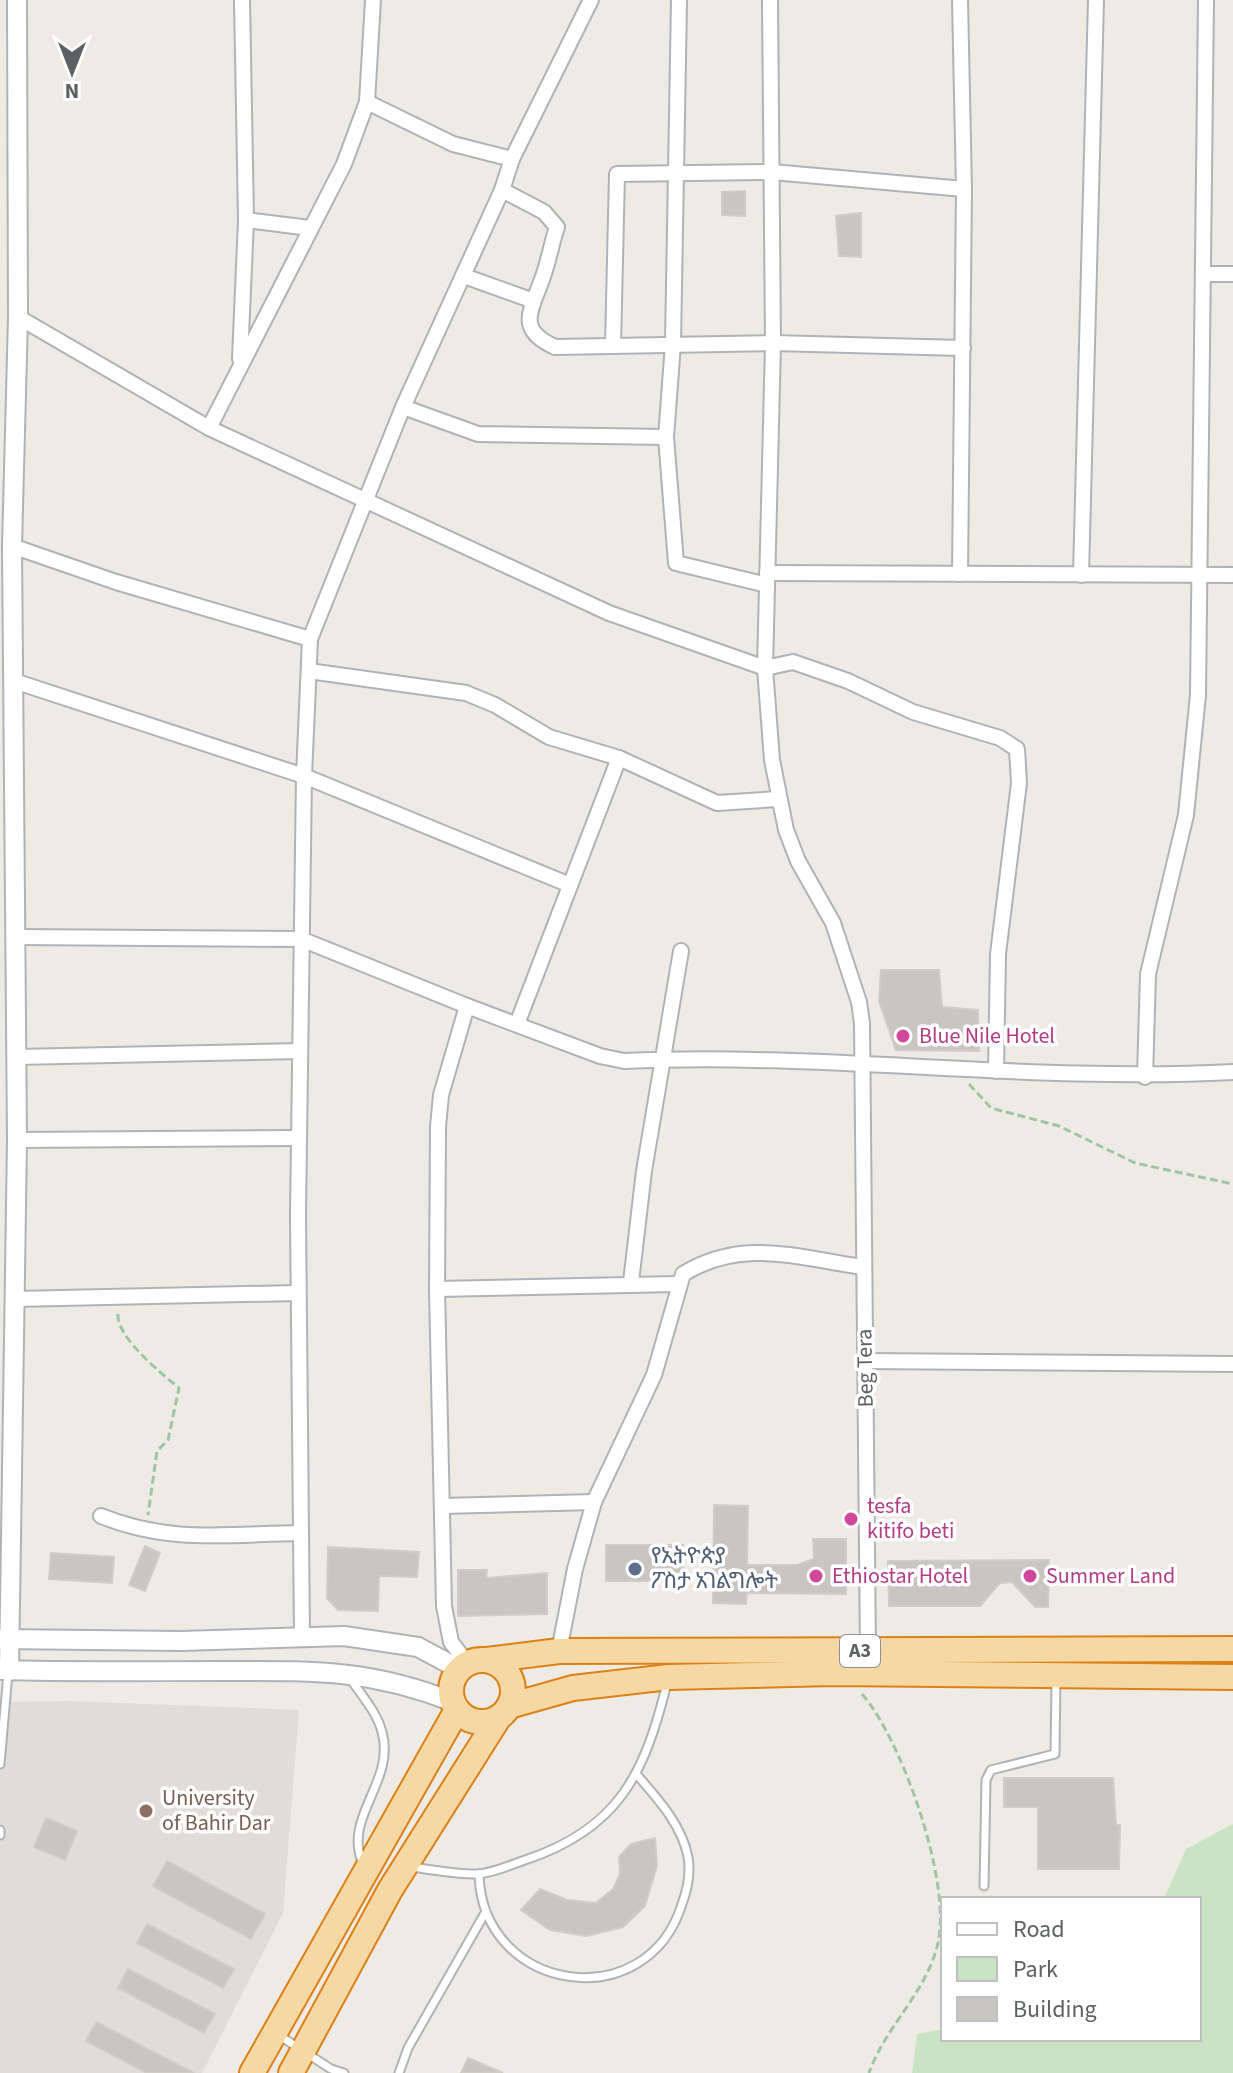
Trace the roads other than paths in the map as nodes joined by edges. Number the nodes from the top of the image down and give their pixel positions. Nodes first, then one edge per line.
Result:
1 (17, 0) edge
2 (242, 0) edge
3 (373, 0) edge
4 (591, 0) edge
5 (679, 0) edge
6 (770, 0) edge
7 (960, 0) edge
8 (1096, 0) edge
9 (1206, 0) edge
10 (367, 102) junction
11 (512, 159) junction
12 (772, 172) junction
13 (676, 175) junction
14 (964, 189) junction
15 (502, 190) junction
16 (246, 220) junction
17 (310, 228) junction
18 (1203, 274) junction
19 (1233, 274) edge
20 (464, 276) junction
21 (531, 300) junction
22 (18, 317) junction
23 (773, 343) junction
24 (673, 344) junction
25 (613, 346) junction
26 (963, 348) junction
27 (240, 363) junction
28 (403, 407) junction
29 (209, 428) junction
30 (666, 437) junction
31 (365, 503) junction
32 (6, 544) edge
33 (960, 574) junction
34 (1081, 575) junction
35 (1200, 575) junction
36 (1233, 575) edge
37 (767, 579) junction
38 (310, 639) junction
39 (765, 668) junction
40 (309, 671) junction
41 (14, 681) junction
42 (619, 758) junction
43 (304, 776) junction
44 (778, 799) junction
45 (570, 885) junction
46 (16, 937) junction
47 (301, 939) junction
48 (681, 951) dead end
49 (467, 1006) junction
50 (517, 1024) junction
51 (299, 1051) junction
52 (8, 1057) edge
53 (663, 1059) junction
54 (863, 1061) junction
55 (996, 1071) junction
56 (1233, 1072) edge
57 (1145, 1077) junction
58 (298, 1138) junction
59 (17, 1140) junction
60 (863, 1267) junction
61 (631, 1282) junction
62 (677, 1284) junction
63 (437, 1289) junction
64 (297, 1293) junction
65 (15, 1299) junction
66 (865, 1361) junction
67 (1233, 1364) edge
68 (594, 1502) junction
69 (442, 1506) junction
70 (101, 1516) dead end
71 (300, 1533) junction
72 (302, 1637) junction
73 (4, 1639) edge
74 (1233, 1649) edge
75 (559, 1651) junction
76 (868, 1662) junction
77 (471, 1664) junction
78 (4, 1670) edge
79 (306, 1670) junction
80 (347, 1673) junction
81 (1056, 1676) junction
82 (669, 1677) junction
83 (1233, 1677) edge
84 (455, 1706) junction
85 (504, 1712) junction
86 (0, 1764) edge
87 (637, 1775) junction
88 (405, 1866) junction
89 (365, 1868) junction
90 (479, 1874) junction
91 (984, 1886) dead end
92 (485, 1913) junction
93 (274, 2033) junction
94 (296, 2063) edge
95 (252, 2073) edge
96 (344, 2073) edge
97 (399, 2073) edge

1 - 22 street
2 - 16 street
3 - 10 street
4 - 11 street
5 - 13 street
6 - 12 street, Beg Tera
7 - 14 street
8 - 34 street
9 - 18 street
10 - 11 street
10 - 17 street
11 - 15 street
12 - 13 street
12 - 14 street
12 - 23 street, Beg Tera
13 - 24 street
13 - 25 street
14 - 26 street
15 - 20 street
15 - 21 street
16 - 17 street
16 - 27 street
17 - 27 street
18 - 19 street
18 - 35 street
20 - 21 street
20 - 28 street
21 - 25 street
22 - 29 street
22 - 32 street
23 - 24 street
23 - 26 street
23 - 37 street, Beg Tera
24 - 25 street
24 - 30 street
26 - 33 street
27 - 29 street
28 - 30 street
28 - 31 street
29 - 31 street
30 - 37 street
31 - 38 street
31 - 39 street
32 - 38 street
32 - 41 street
33 - 34 street
33 - 37 street
34 - 35 street
35 - 36 street
35 - 57 street
37 - 39 street, Beg Tera
38 - 40 street
39 - 44 street, Beg Tera
39 - 55 street
40 - 42 street
40 - 43 street
41 - 43 street
41 - 46 street
42 - 44 street
42 - 45 street
43 - 45 street
43 - 47 street
44 - 54 street, Beg Tera
45 - 50 street
46 - 47 street
46 - 52 street
47 - 49 street
47 - 51 street
48 - 53 street
49 - 50 street
49 - 63 street
50 - 53 street
51 - 52 street
51 - 58 street
52 - 59 street
53 - 54 street
53 - 61 street
54 - 55 street
54 - 60 street, Beg Tera
55 - 57 street
56 - 57 street
58 - 59 street
58 - 64 street
59 - 65 street
60 - 62 street
60 - 66 street, Beg Tera
61 - 62 street
61 - 63 street
62 - 68 street
63 - 69 street
64 - 65 street
64 - 71 street
65 - 73 street
66 - 67 street
66 - 76 street, Beg Tera
68 - 69 street
68 - 75 street
69 - 77 street
70 - 71 street
71 - 72 street
72 - 73 street
72 - 77 street
72 - 79 street
73 - 78 street
74 - 76 highway, A3
75 - 76 highway, A3
75 - 77 highway, A3
76 - 81 highway, A3
76 - 82 highway, A3
77 - 84 highway
77 - 85 highway
78 - 79 street
78 - 86 lane
79 - 80 street
80 - 84 street
80 - 89 lane
81 - 83 highway, A3
81 - 91 lane
82 - 85 highway, A3
82 - 87 lane
84 - 85 highway, A3
84 - 89 highway
85 - 88 highway
87 - 90 lane
87 - 92 lane
88 - 90 lane
88 - 94 highway
89 - 93 highway
90 - 92 lane
92 - 97 lane
93 - 94 lane
93 - 95 highway
94 - 96 lane

